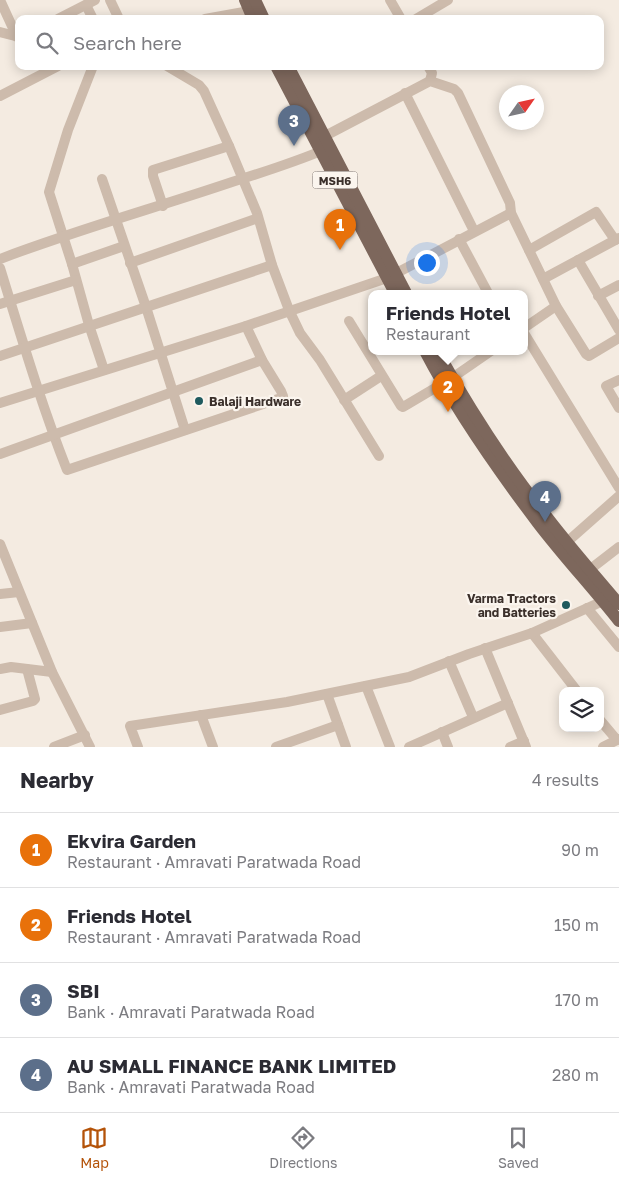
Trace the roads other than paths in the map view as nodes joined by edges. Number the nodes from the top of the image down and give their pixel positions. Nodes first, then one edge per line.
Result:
1 (0, 0) edge
2 (110, 0) edge
3 (390, 0) edge
4 (448, 0) edge
5 (91, 2) edge
6 (254, 10) edge
7 (66, 15) edge
8 (93, 15) edge
9 (117, 15) edge
10 (227, 15) edge
11 (399, 15) edge
12 (423, 15) edge
13 (15, 31) edge
14 (0, 32) edge
15 (15, 36) edge
16 (50, 70) edge
17 (91, 70) edge
18 (174, 70) edge
19 (278, 70) edge
20 (290, 70) edge
21 (430, 70) edge
22 (430, 81) junction
23 (405, 93) junction
24 (0, 96) edge
25 (325, 145) junction
26 (229, 146) junction
27 (102, 178) dead end
28 (242, 179) junction
29 (163, 206) junction
30 (511, 212) junction
31 (258, 218) junction
32 (115, 220) junction
33 (474, 231) junction
34 (63, 236) junction
35 (617, 239) edge
36 (459, 240) junction
37 (124, 246) junction
38 (529, 250) junction
39 (0, 259) edge
40 (578, 260) junction
41 (130, 263) junction
42 (72, 264) junction
43 (272, 265) junction
44 (0, 268) edge
45 (391, 275) junction
46 (543, 278) junction
47 (76, 280) junction
48 (619, 285) edge
49 (394, 290) edge
50 (404, 290) edge
51 (486, 290) edge
52 (598, 296) junction
53 (5, 303) edge
54 (146, 306) junction
55 (556, 306) junction
56 (289, 310) junction
57 (349, 321) dead end
58 (528, 325) edge
59 (89, 326) junction
60 (246, 326) junction
61 (619, 330) edge
62 (619, 338) edge
63 (528, 340) edge
64 (24, 348) junction
65 (160, 352) junction
66 (368, 354) edge
67 (369, 355) edge
68 (428, 355) edge
69 (438, 355) edge
70 (485, 355) edge
71 (0, 356) edge
72 (262, 360) junction
73 (104, 370) junction
74 (381, 376) junction
75 (447, 380) junction
76 (619, 380) edge
77 (38, 391) junction
78 (173, 392) junction
79 (344, 400) junction
80 (0, 403) edge
81 (619, 408) edge
82 (185, 430) junction
83 (54, 435) junction
84 (0, 454) edge
85 (379, 456) dead end
86 (619, 488) edge
87 (619, 496) edge
88 (567, 542) junction
89 (0, 544) edge
90 (619, 547) edge
91 (3, 560) edge
92 (585, 572) junction
93 (19, 592) junction
94 (0, 594) edge
95 (603, 601) junction
96 (619, 604) edge
97 (587, 608) junction
98 (619, 621) edge
99 (32, 623) junction
100 (0, 627) edge
101 (532, 633) junction
102 (615, 635) edge
103 (619, 647) edge
104 (485, 648) junction
105 (449, 662) junction
106 (0, 669) edge
107 (27, 669) junction
108 (52, 672) junction
109 (366, 686) junction
110 (574, 687) edge
111 (327, 694) junction
112 (508, 703) junction
113 (0, 710) edge
114 (201, 715) junction
115 (473, 717) junction
116 (604, 724) edge
117 (338, 725) junction
118 (442, 732) junction
119 (85, 736) junction
120 (618, 740) edge
121 (295, 744) edge
122 (525, 744) edge
123 (54, 747) edge
124 (90, 747) edge
125 (138, 747) edge
126 (213, 747) edge
127 (276, 747) edge
128 (346, 747) edge
129 (390, 747) edge
130 (409, 747) edge
131 (448, 747) edge
132 (510, 747) edge
133 (603, 747) edge

1 - 13 street
2 - 9 street
3 - 11 street
4 - 12 street
5 - 7 street
5 - 8 street
6 - 10 street
14 - 15 street
16 - 24 street
17 - 34 street
18 - 26 street
19 - 25 main road, MSH6
20 - 25 main road, MSH6
21 - 22 street
22 - 23 street
22 - 30 street
23 - 25 street
23 - 33 street
25 - 28 street
25 - 45 main road, MSH6
26 - 28 street
26 - 29 street
27 - 32 street
28 - 29 street
28 - 31 street
29 - 32 street
30 - 33 street
30 - 38 street
31 - 41 street
31 - 43 street
32 - 34 street
32 - 37 street
33 - 36 street
34 - 39 street
34 - 42 street
35 - 38 street
35 - 40 street
36 - 45 street
36 - 51 street
37 - 41 street
37 - 42 street
38 - 46 street
40 - 46 street
40 - 52 street
41 - 54 street
42 - 47 street
43 - 54 street
43 - 56 street
44 - 53 street
45 - 49 main road, MSH6
45 - 50 main road, MSH6
45 - 56 street
46 - 55 street
47 - 53 street
47 - 59 street
48 - 52 street
52 - 61 street
53 - 64 street
54 - 59 street
54 - 65 street
55 - 58 street
55 - 62 street
56 - 60 street
56 - 79 street
57 - 66 street
59 - 64 street
59 - 73 street
60 - 65 street
60 - 72 street
63 - 86 street
64 - 71 street
64 - 77 street
65 - 73 street
65 - 78 street
67 - 74 street
68 - 75 main road
69 - 75 main road
70 - 75 street
72 - 78 street
72 - 82 street
73 - 77 street
74 - 75 street
74 - 79 street
75 - 88 main road
75 - 92 main road
76 - 81 street
77 - 80 street
77 - 83 street
78 - 82 street
78 - 83 street
79 - 85 street
82 - 83 street
83 - 84 street
87 - 88 street
88 - 92 main road
89 - 91 street
90 - 92 street
91 - 93 street
92 - 95 main road
92 - 96 main road
93 - 94 street
93 - 99 street
95 - 97 street
95 - 98 main road
97 - 101 street
97 - 102 street
99 - 100 street
99 - 108 street
101 - 104 street
101 - 110 street
102 - 103 street
104 - 105 street
104 - 112 street
105 - 109 street
105 - 115 street
106 - 107 street
107 - 108 street
107 - 113 street
108 - 119 street
109 - 111 street
109 - 129 street
111 - 114 street
111 - 117 street
112 - 115 street
112 - 122 street
114 - 125 street
114 - 126 street
115 - 118 street
116 - 120 street
117 - 121 street
117 - 128 street
118 - 130 street
118 - 131 street
119 - 123 street
119 - 124 street
120 - 133 street
121 - 127 street
122 - 132 street

